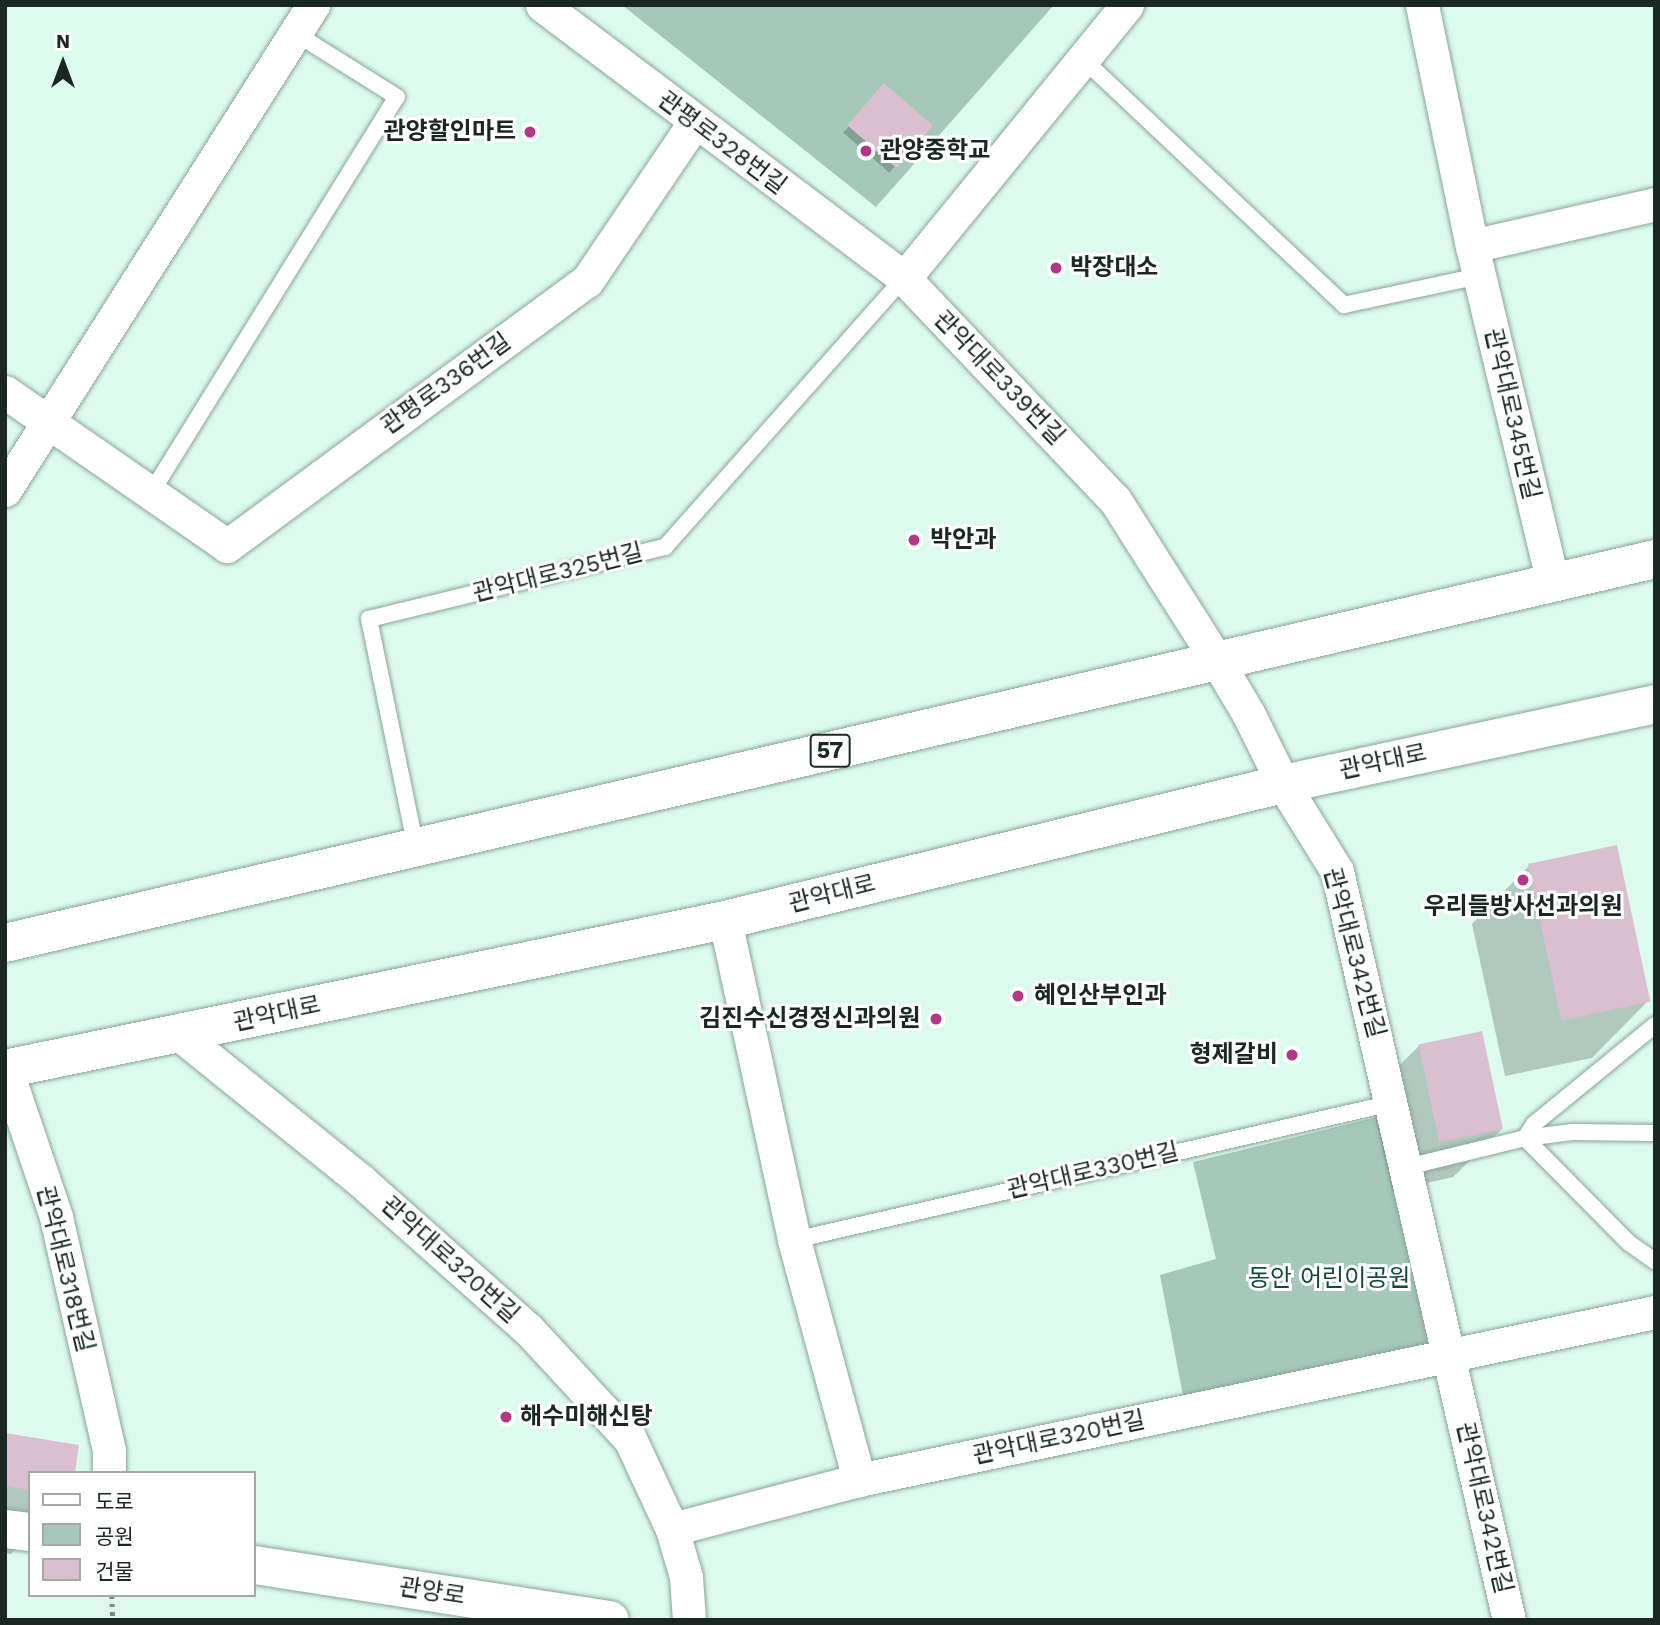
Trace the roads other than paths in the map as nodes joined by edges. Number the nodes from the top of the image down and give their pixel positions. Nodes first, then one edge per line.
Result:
1 (313, 5) edge
2 (542, 5) edge
3 (1127, 5) edge
4 (1422, 5) edge
5 (295, 33) junction
6 (1083, 59) junction
7 (694, 123) junction
8 (1655, 204) edge
9 (1475, 261) junction
10 (904, 278) junction
11 (5, 392) edge
12 (48, 420) junction
13 (5, 490) edge
14 (151, 493) junction
15 (1655, 559) edge
16 (1553, 583) junction
17 (1217, 661) junction
18 (1655, 704) edge
19 (1249, 715) joint
20 (1283, 784) junction
21 (416, 848) junction
22 (725, 920) junction
23 (10, 936) edge
24 (1655, 1025) edge
25 (179, 1034) junction
26 (6, 1069) edge
27 (1392, 1103) junction
28 (1655, 1133) edge
29 (1525, 1138) junction
30 (1407, 1167) junction
31 (794, 1240) junction
32 (1655, 1261) edge
33 (1655, 1312) edge
34 (1449, 1356) junction
35 (109, 1471) edge
36 (859, 1480) junction
37 (5, 1529) edge
38 (671, 1529) junction
39 (28, 1532) edge
40 (256, 1565) edge
41 (610, 1620) edge
42 (689, 1620) edge
43 (1509, 1620) edge

1 - 5 street
2 - 7 street, 관평로328번길
3 - 6 street
4 - 9 street, 관악대로345번길
5 - 12 street
5 - 14 lane
6 - 9 lane
6 - 10 street
7 - 10 street, 관평로328번길
7 - 14 street, 관평로336번길
8 - 9 street
9 - 16 street, 관악대로345번길
10 - 17 street, 관악대로339번길
10 - 21 lane, 관악대로325번길
11 - 12 street, 관평로336번길
12 - 13 street
12 - 14 street, 관평로336번길
15 - 16 main road, 57
16 - 17 main road, 57
17 - 19 street, 관악대로339번길
17 - 21 main road, 57
18 - 20 main road, 관악대로
19 - 20 street, 관악대로342번길
20 - 22 main road, 관악대로
20 - 27 street, 관악대로342번길
21 - 23 main road, 57
22 - 25 main road, 관악대로
22 - 31 street
24 - 29 lane
25 - 26 main road, 관악대로
25 - 38 street, 관악대로320번길
26 - 35 street, 관악대로318번길
27 - 30 street, 관악대로342번길
27 - 31 lane, 관악대로330번길
28 - 29 lane
29 - 30 lane
29 - 32 lane
30 - 34 street, 관악대로342번길
31 - 36 street
33 - 34 street
34 - 36 street, 관악대로320번길
34 - 43 street, 관악대로342번길
36 - 38 street, 관악대로320번길
37 - 39 main road
38 - 42 street, 관악대로320번길
40 - 41 main road, 관양로

